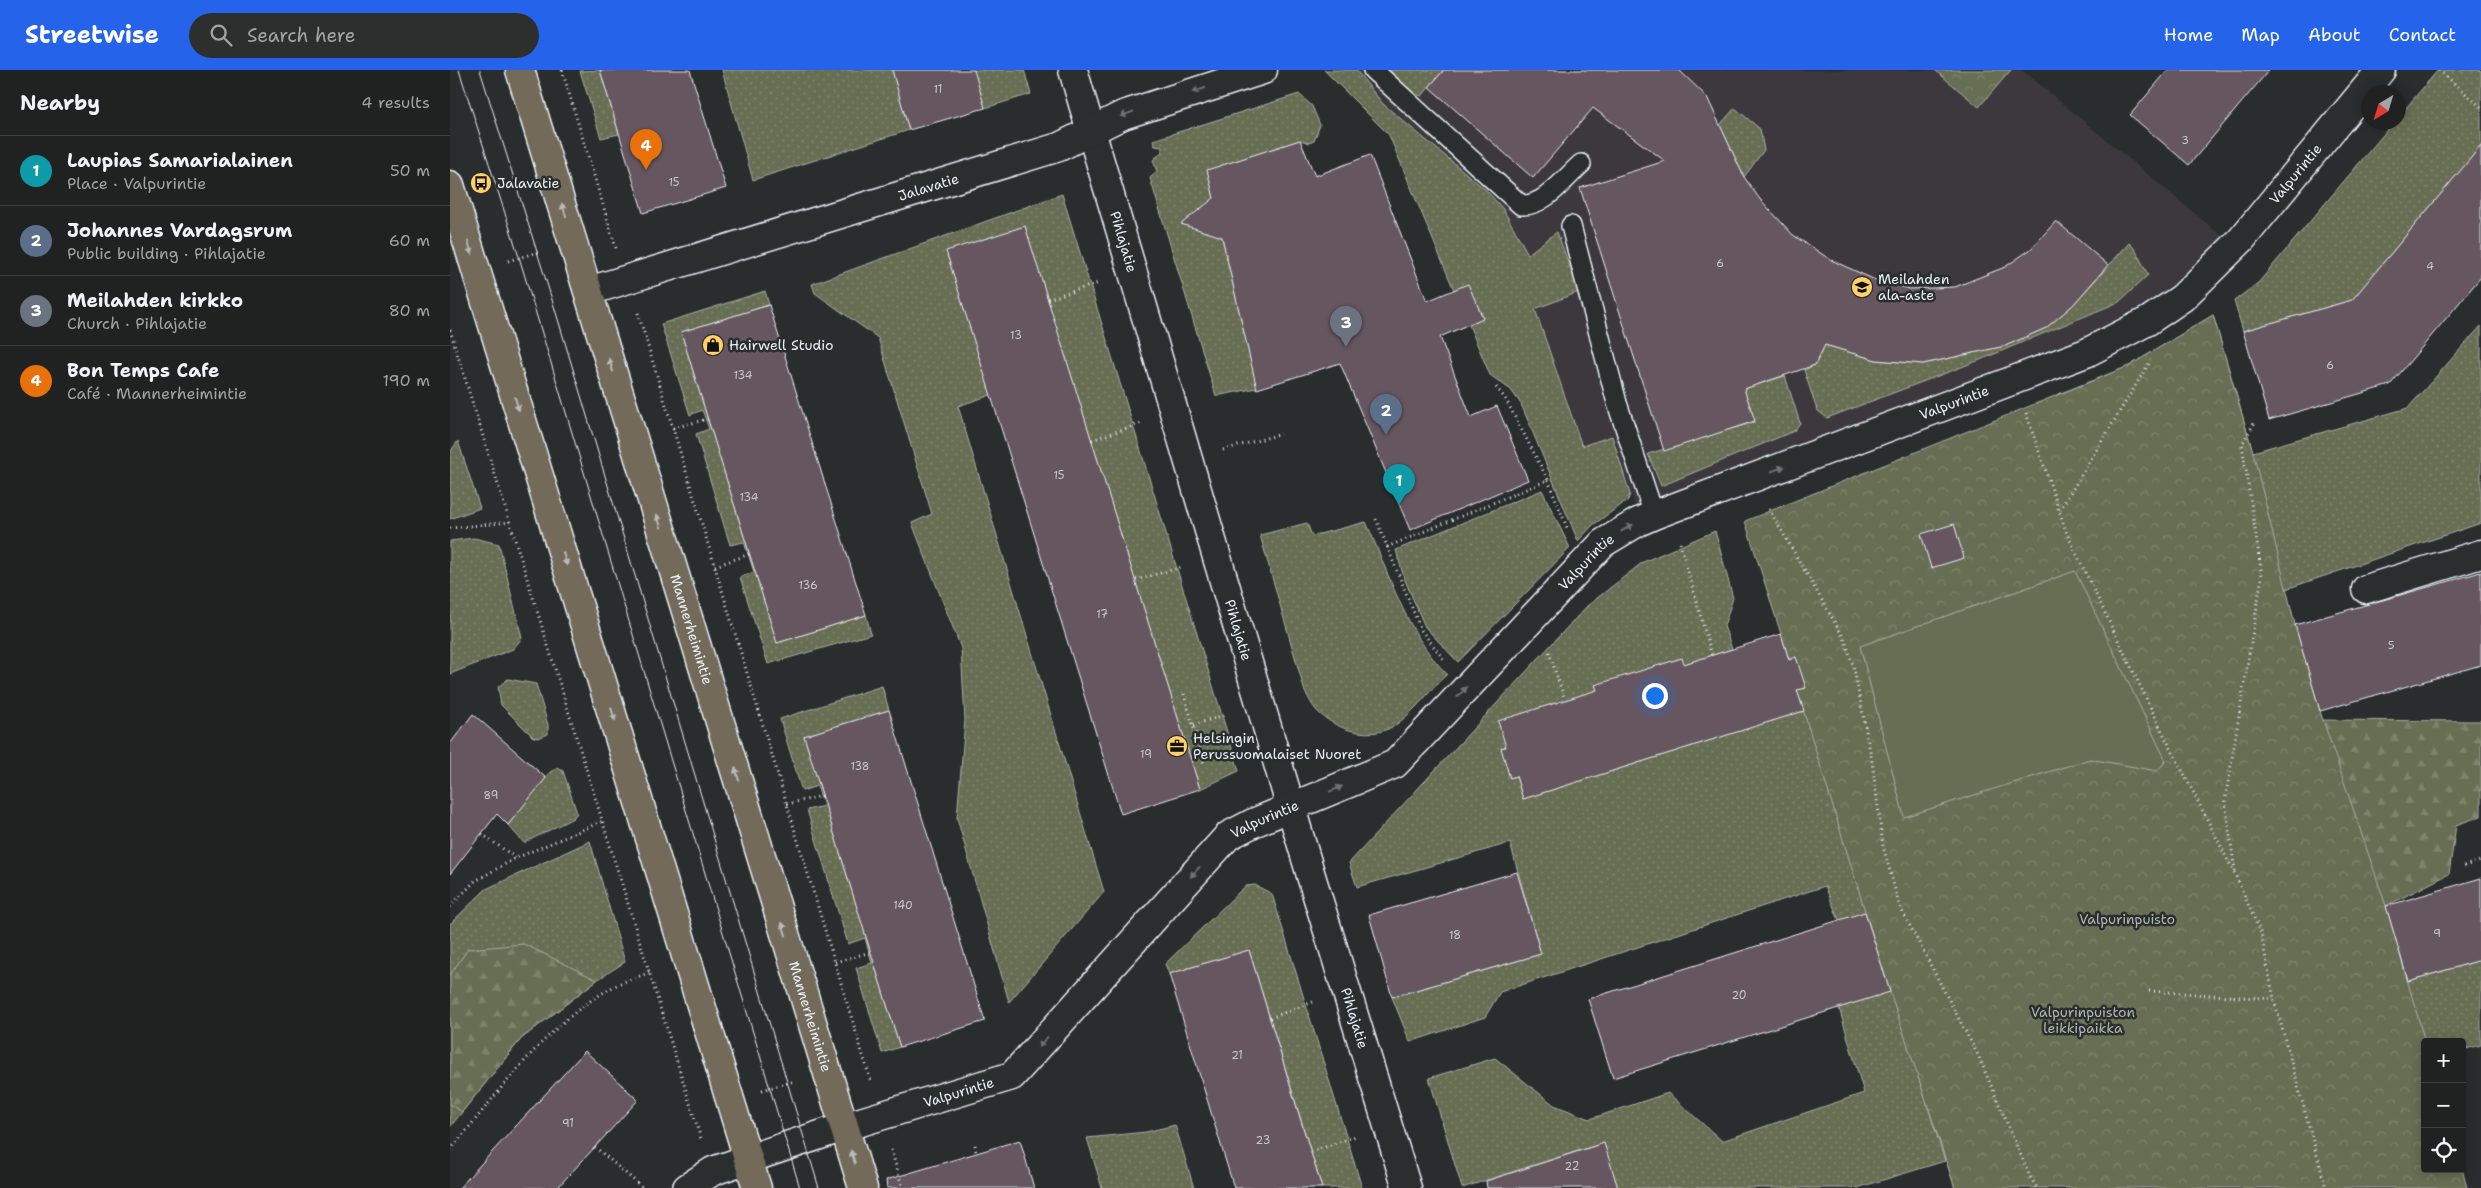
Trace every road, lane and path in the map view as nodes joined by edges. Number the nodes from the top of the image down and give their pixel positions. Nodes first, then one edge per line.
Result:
1 (520, 70) edge
2 (562, 70) edge
3 (1073, 70) edge
4 (1262, 70) edge
5 (1372, 70) edge
6 (2381, 70) edge
7 (2439, 70) edge
8 (2481, 107) edge
9 (1090, 131) junction
10 (1581, 164) dead end
11 (450, 185) edge
12 (1571, 226) dead end
13 (611, 231) junction
14 (573, 241) junction
15 (476, 270) junction
16 (627, 280) junction
17 (1100, 282) dead end
18 (590, 291) junction
19 (1048, 298) dead end
20 (450, 330) edge
21 (2152, 357) dead end
22 (1495, 386) dead end
23 (2025, 410) dead end
24 (708, 419) dead end
25 (2255, 422) dead end
26 (1142, 423) dead end
27 (673, 428) junction
28 (1281, 434) dead end
29 (1092, 440) dead end
30 (1224, 450) dead end
31 (1548, 480) junction
32 (1766, 504) dead end
33 (2060, 510) junction
34 (1654, 515) junction
35 (1376, 519) dead end
36 (510, 522) junction
37 (450, 528) edge
38 (1569, 531) dead end
39 (1678, 538) dead end
40 (1387, 547) junction
41 (750, 554) dead end
42 (2481, 554) edge
43 (715, 566) junction
44 (1186, 566) dead end
45 (1136, 580) dead end
46 (2366, 589) dead end
47 (1546, 644) dead end
48 (1712, 656) dead end
49 (1449, 666) dead end
50 (1184, 694) dead end
51 (1565, 700) dead end
52 (1204, 764) dead end
53 (823, 796) dead end
54 (787, 804) junction
55 (1292, 808) junction
56 (603, 821) junction
57 (482, 834) dead end
58 (516, 858) junction
59 (2481, 861) edge
60 (2464, 866) dead end
61 (2235, 874) junction
62 (450, 907) edge
63 (871, 952) dead end
64 (835, 962) junction
65 (651, 972) junction
66 (2149, 991) dead end
67 (2274, 999) junction
68 (1316, 1001) dead end
69 (1270, 1018) dead end
70 (865, 1060) junction
71 (827, 1071) junction
72 (729, 1100) junction
73 (881, 1117) junction
74 (844, 1127) junction
75 (1357, 1136) dead end
76 (975, 1145) dead end
77 (595, 1147) dead end
78 (450, 1150) edge
79 (976, 1152) dead end
80 (1311, 1152) dead end
81 (748, 1159) junction
82 (713, 1171) junction
83 (644, 1188) edge
84 (687, 1188) edge
85 (757, 1188) edge
86 (862, 1188) edge
87 (903, 1188) edge
88 (1407, 1188) edge
89 (2037, 1188) edge
90 (2326, 1188) edge

14 -> 1 main road, Mannerheimintie
2 - 13 path
3 - 9 street, Pihlajatie
4 -> 9 street, Jalavatie
5 - 10 lane
34 -> 6 street, Valpurintie
7 - 8 path
9 - 16 street, Jalavatie
9 - 55 street, Pihlajatie
11 -> 15 main road
12 - 34 lane
13 - 14 path
13 - 16 path
14 - 15 path
14 - 18 main road, Mannerheimintie
15 -> 72 main road
16 - 18 street, Jalavatie
16 - 27 path
17 - 19 path
71 -> 18 main road, Mannerheimintie
20 - 36 path
21 - 33 path
22 - 31 path
23 - 33 path
24 - 27 path
25 - 61 path
26 - 29 path
27 - 43 path
28 - 30 path
31 - 38 path
31 - 40 path
32 - 89 path
33 - 61 path
55 -> 34 street, Valpurintie
35 - 40 path
36 - 37 path
36 - 56 path
39 - 48 path
40 - 49 path
41 - 43 path
42 - 46 street
43 - 54 path
44 - 45 path
47 - 51 path
50 - 52 path
53 - 54 path
54 - 64 path
55 -> 73 street, Valpurintie
55 - 88 street, Pihlajatie
56 - 58 path
56 - 65 path
57 - 58 path
58 - 62 path
59 - 60 path
61 - 67 path
63 - 64 path
64 - 70 path
65 - 78 path
65 - 82 path
66 - 67 path
67 - 90 path
68 - 69 path
70 - 71 path
70 - 73 path
71 - 72 path
71 - 74 main road, Mannerheimintie
72 - 81 main road
73 - 74 street, Valpurintie
73 - 87 path
74 - 81 street, Valpurintie
86 -> 74 main road, Mannerheimintie
75 - 80 path
76 - 79 path
77 - 83 path
81 - 82 street, Valpurintie
81 - 85 main road
82 - 84 street, Valpurintie

